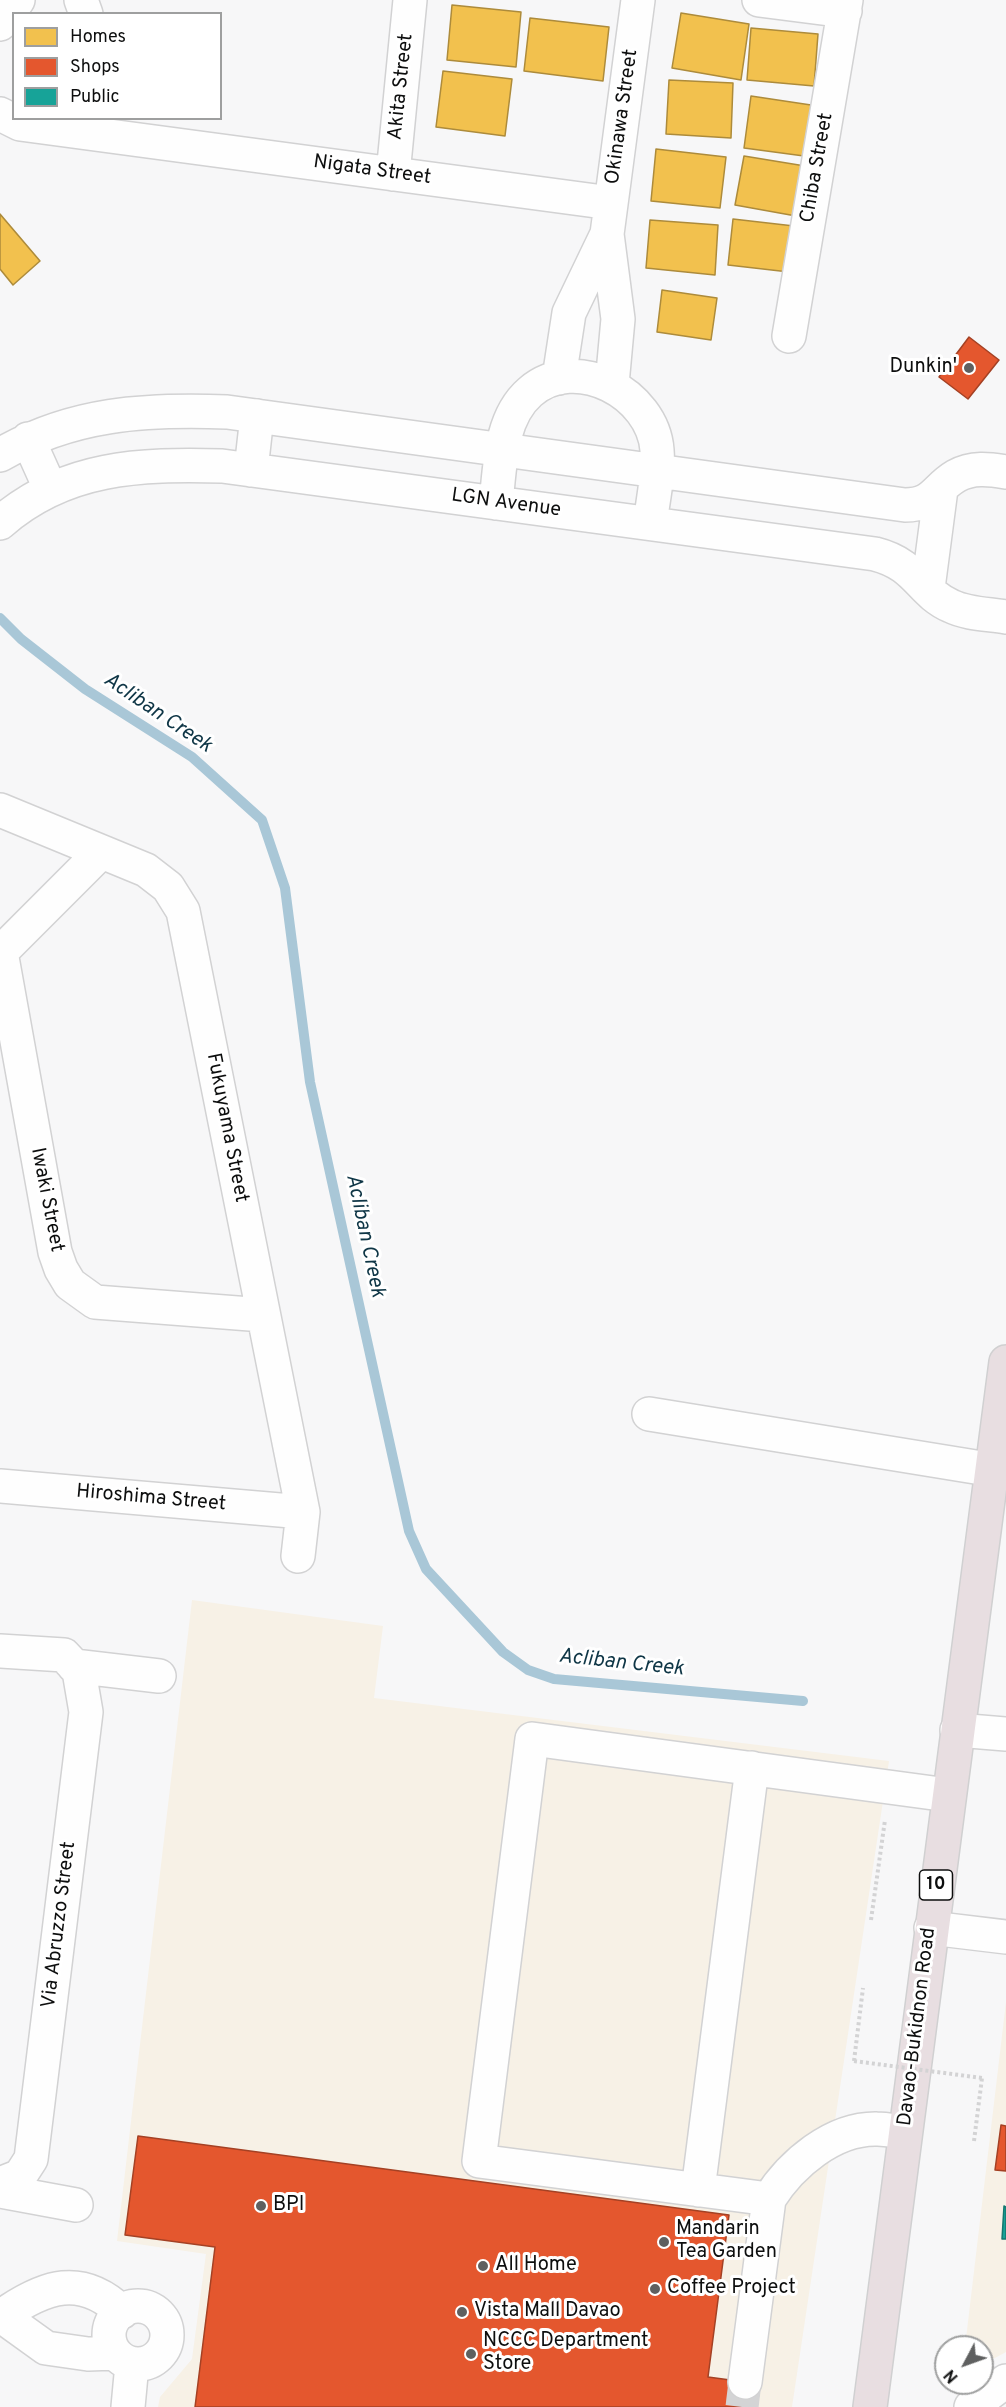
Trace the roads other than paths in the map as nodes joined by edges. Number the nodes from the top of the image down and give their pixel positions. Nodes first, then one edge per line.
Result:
1 (18, 0) edge
2 (410, 0) edge
3 (638, 0) edge
4 (759, 0) edge
5 (845, 5) edge
6 (0, 24) edge
7 (0, 114) edge
8 (130, 129) edge
9 (393, 174) junction
10 (609, 219) junction
11 (789, 336) dead end
12 (559, 378) junction
13 (612, 384) junction
14 (257, 416) junction
15 (14, 447) edge
16 (502, 449) junction
17 (251, 470) junction
18 (657, 471) junction
19 (1006, 472) edge
20 (50, 488) junction
21 (941, 489) junction
22 (496, 502) junction
23 (3, 520) edge
24 (650, 523) junction
25 (928, 588) junction
26 (1006, 616) edge
27 (0, 810) edge
28 (101, 852) junction
29 (0, 952) edge
30 (264, 1315) junction
31 (1006, 1362) edge
32 (649, 1414) dead end
33 (999, 1471) edge
34 (0, 1486) edge
35 (303, 1512) junction
36 (298, 1556) dead end
37 (0, 1651) edge
38 (69, 1660) junction
39 (159, 1676) dead end
40 (957, 1730) junction
41 (1006, 1734) edge
42 (752, 1768) junction
43 (948, 1795) junction
44 (931, 1928) junction
45 (1006, 1937) edge
46 (905, 2132) junction
47 (0, 2184) edge
48 (698, 2190) junction
49 (0, 2191) edge
50 (769, 2199) junction
51 (76, 2205) dead end
52 (122, 2312) junction
53 (2, 2315) edge
54 (124, 2359) junction
55 (1006, 2380) edge
56 (745, 2382) tunnel mouth
57 (128, 2407) edge
58 (870, 2407) edge
59 (971, 2407) edge

1 - 6 street
2 - 9 street, Akita Street
3 - 10 street, Okinawa Street
4 - 5 street
5 - 11 street, Chiba Street
7 - 8 street, Nigata Street
8 - 9 street, Nigata Street
9 - 10 street, Nigata Street
10 - 12 street
10 - 13 street
12 - 13 street
12 - 16 street
13 - 18 street
14 - 15 street
14 - 16 street
14 - 17 street
15 - 20 street
16 - 18 street
16 - 22 street
17 - 20 street, LGN Avenue
17 - 22 street, LGN Avenue
18 - 21 street
18 - 24 street
19 - 21 street
20 - 23 street, LGN Avenue
21 - 25 street
22 - 24 street, LGN Avenue
24 - 25 street, LGN Avenue
25 - 26 street, LGN Avenue
27 - 28 street, Fukuyama Street
28 - 29 street
28 - 30 street, Fukuyama Street
29 - 30 street, Iwaki Street
30 - 35 street, Fukuyama Street
31 - 33 highway, Davao-Bukidnon Road / 10
32 - 33 street
33 - 40 highway, Davao-Bukidnon Road / 10
34 - 35 street, Hiroshima Street
35 - 36 street, Fukuyama Street
37 - 38 street
38 - 39 street
38 - 47 street, Via Abruzzo Street
40 - 41 street
40 - 43 highway, Davao-Bukidnon Road / 10
42 - 43 street
42 - 48 street
42 - 48 street
43 - 44 highway, Davao-Bukidnon Road / 10
44 - 45 street
44 - 46 highway, Davao-Bukidnon Road / 10
46 - 50 street
46 - 58 highway, Davao-Bukidnon Road / 10
48 - 50 street
49 - 51 street
50 - 56 street
52 - 53 street
52 - 54 street
52 - 54 street
53 - 54 street
54 - 57 street
55 - 59 street

